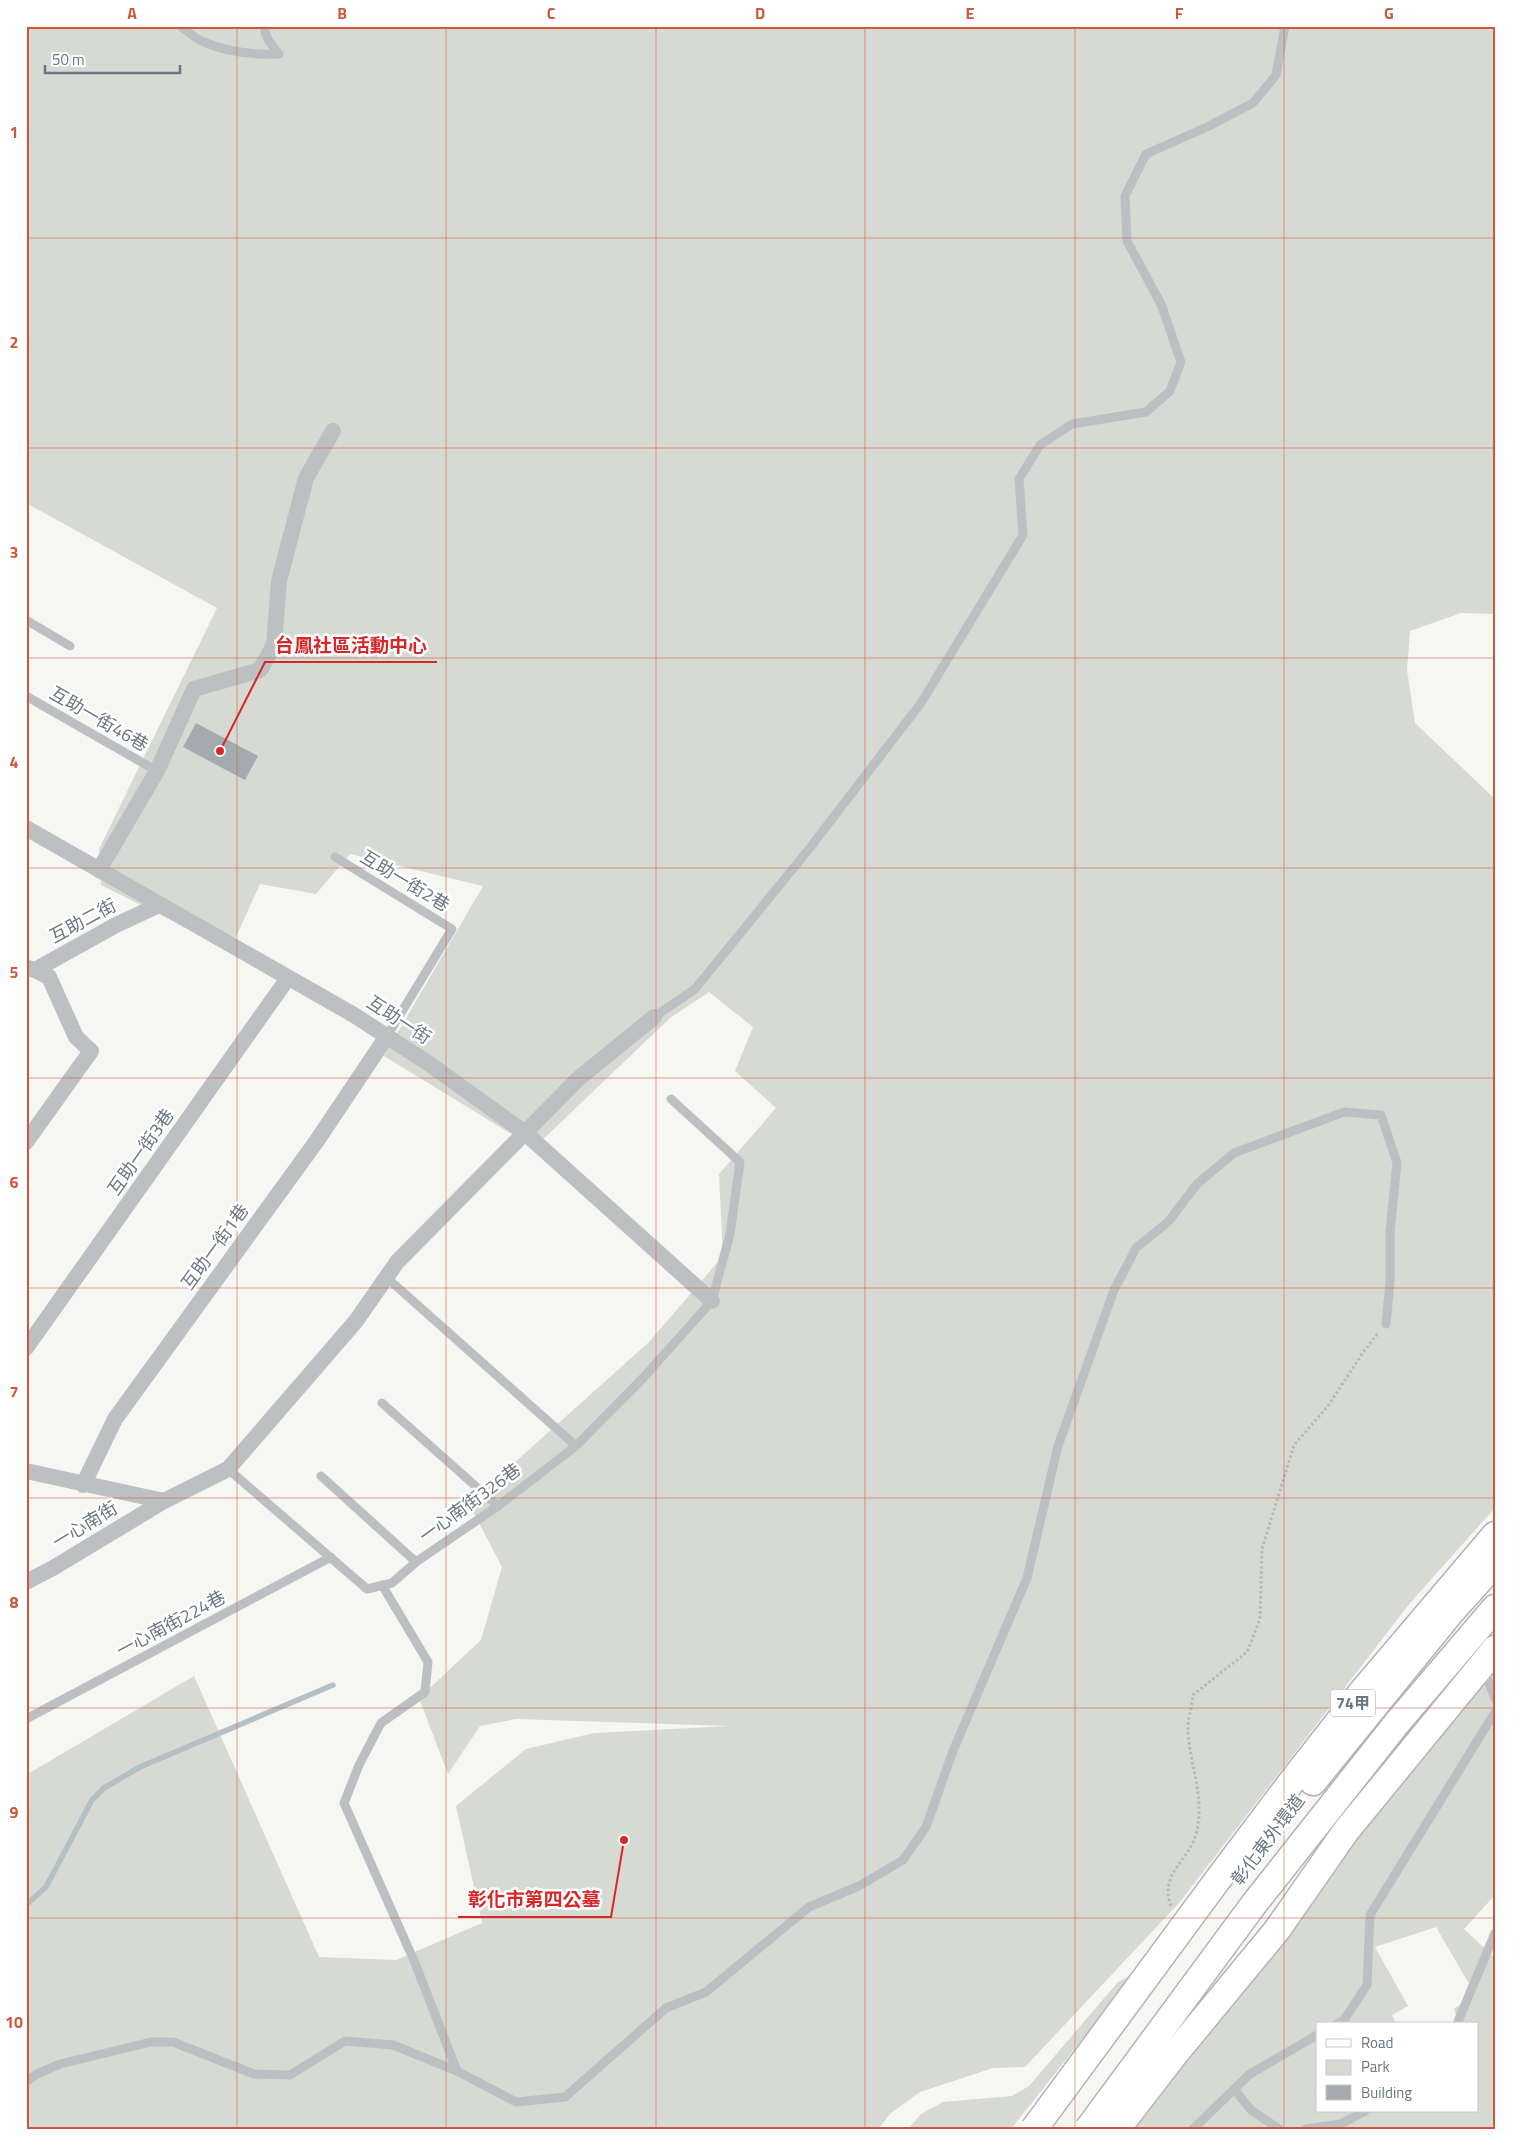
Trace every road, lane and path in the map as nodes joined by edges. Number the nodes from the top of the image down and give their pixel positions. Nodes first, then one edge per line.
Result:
1 (180, 26) edge
2 (265, 26) edge
3 (1285, 26) edge
4 (333, 431) dead end
5 (26, 620) edge
6 (70, 646) dead end
7 (26, 696) edge
8 (157, 771) junction
9 (26, 828) edge
10 (335, 858) dead end
11 (99, 870) junction
12 (159, 905) junction
13 (29, 968) edge
14 (288, 978) junction
15 (654, 1017) joint
16 (387, 1036) junction
17 (671, 1099) dead end
18 (524, 1132) junction
19 (26, 1142) edge
20 (386, 1278) junction
21 (712, 1300) junction
22 (1386, 1324) joint
23 (26, 1348) edge
24 (382, 1403) dead end
25 (576, 1446) junction
26 (228, 1469) junction
27 (26, 1471) edge
28 (321, 1476) dead end
29 (83, 1485) junction
30 (164, 1501) junction
31 (498, 1506) junction
32 (1495, 1535) edge
33 (331, 1557) junction
34 (416, 1562) junction
35 (1495, 1563) edge
36 (26, 1582) edge
37 (382, 1585) junction
38 (1495, 1608) edge
39 (1488, 1656) edge
40 (1495, 1700) edge
41 (1495, 1712) edge
42 (26, 1719) edge
43 (1226, 1882) junction
44 (1172, 1907) dead end
45 (1495, 1933) edge
46 (1340, 2022) edge
47 (1458, 2022) edge
48 (1316, 2036) edge
49 (457, 2071) junction
50 (26, 2082) edge
51 (1234, 2089) junction
52 (1362, 2112) edge
53 (1034, 2129) edge
54 (1054, 2129) edge
55 (1088, 2129) edge
56 (1117, 2129) edge
57 (1193, 2129) edge
58 (1280, 2129) edge
59 (1306, 2129) edge

1 - 2 lane
3 - 15 lane
4 - 8 street
5 - 6 lane
7 - 8 lane, 互助一街46巷
8 - 11 street
9 - 11 street, 互助一街
10 - 16 lane, 互助一街2巷
11 - 12 street, 互助一街
12 - 13 street, 互助二街
12 - 14 street, 互助一街
13 - 19 street
14 - 16 street, 互助一街
14 - 23 street, 互助一街3巷
15 - 18 street
16 - 18 street, 互助一街
16 - 29 street, 互助一街1巷
17 - 21 lane
18 - 20 street
18 - 21 street, 互助一街
20 - 25 lane
20 - 26 street
21 - 25 lane, 一心南街326巷
22 - 44 path
22 - 49 lane
24 - 31 lane
25 - 31 lane, 一心南街326巷
26 - 30 street, 一心南街
26 - 33 lane
27 - 29 street
28 - 34 lane
29 - 30 street
30 - 36 street, 一心南街
31 - 34 lane, 一心南街326巷
32 - 43 main road, 74甲
33 - 37 lane
33 - 42 lane, 一心南街224巷
34 - 37 lane, 一心南街326巷
35 - 43 main road, 彰化東外環道 / 74甲
37 - 49 lane
38 - 55 main road, 彰化東外環道 / 74甲, bridge
39 - 40 lane
39 - 56 main road, bridge
41 - 46 lane
43 - 53 main road, 74甲, bridge
43 - 54 main road, 彰化東外環道 / 74甲
45 - 47 lane
48 - 51 lane
49 - 50 lane
51 - 57 lane
51 - 58 lane
52 - 59 lane

